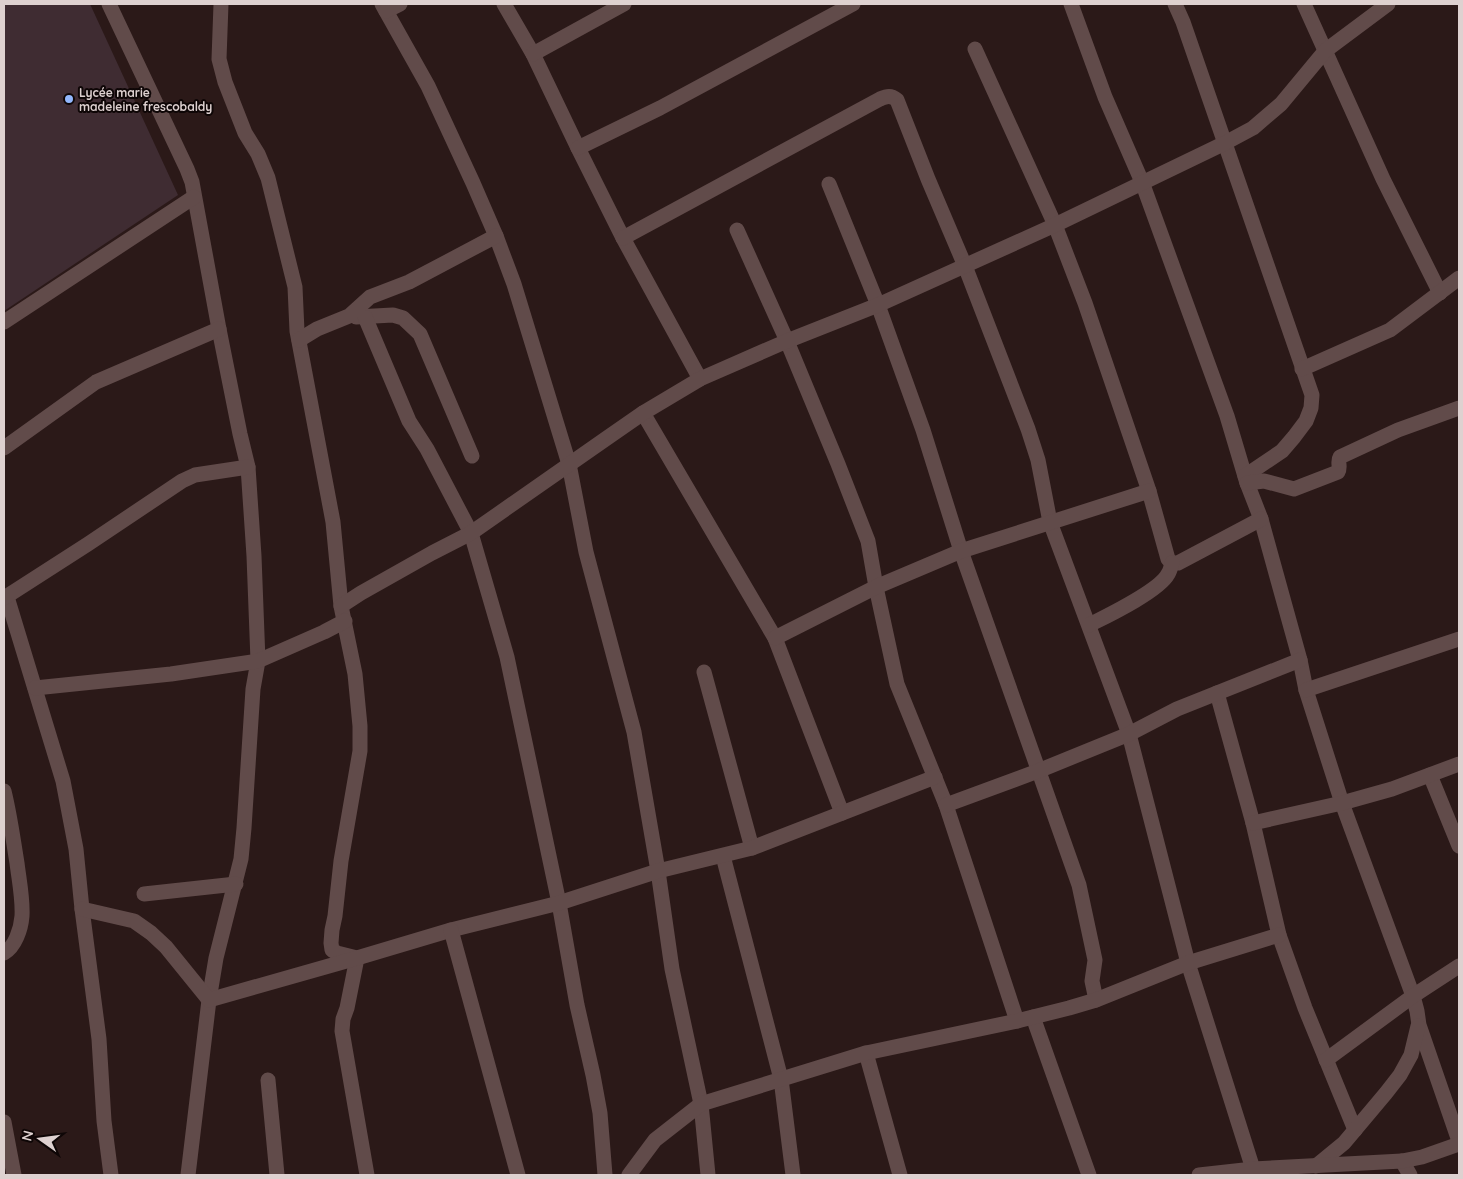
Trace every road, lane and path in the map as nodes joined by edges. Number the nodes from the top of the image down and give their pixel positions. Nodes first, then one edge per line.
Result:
1 (109, 4) edge
2 (221, 4) edge
3 (400, 4) edge
4 (504, 4) edge
5 (624, 4) edge
6 (853, 4) edge
7 (1071, 4) edge
8 (1175, 4) edge
9 (1304, 4) edge
10 (1388, 4) edge
11 (384, 8) edge
12 (975, 48) dead end
13 (1326, 50) junction
14 (533, 54) junction
15 (1224, 143) junction
16 (578, 148) junction
17 (1142, 182) junction
18 (829, 184) dead end
19 (194, 197) junction
20 (1055, 225) junction
21 (737, 230) dead end
22 (496, 236) junction
23 (623, 238) junction
24 (965, 266) junction
25 (1459, 278) edge
26 (1440, 293) junction
27 (878, 305) junction
28 (349, 316) junction
29 (365, 317) junction
30 (4, 322) edge
31 (296, 322) junction
32 (219, 329) junction
33 (317, 329) junction
34 (299, 340) junction
35 (787, 341) junction
36 (1302, 369) junction
37 (700, 379) junction
38 (1459, 408) edge
39 (643, 413) junction
40 (4, 448) edge
41 (472, 456) dead end
42 (569, 464) junction
43 (248, 467) junction
44 (1246, 480) junction
45 (1149, 491) junction
46 (1261, 519) junction
47 (1050, 522) junction
48 (471, 533) junction
49 (961, 551) junction
50 (1172, 563) junction
51 (876, 587) junction
52 (5, 597) edge
53 (341, 606) junction
54 (344, 621) junction
55 (1089, 625) junction
56 (775, 638) junction
57 (1459, 639) edge
58 (1300, 660) junction
59 (258, 661) junction
60 (704, 672) dead end
61 (35, 688) junction
62 (1306, 690) junction
63 (1217, 694) junction
64 (1129, 734) junction
65 (1459, 764) edge
66 (1038, 770) junction
67 (1430, 774) junction
68 (935, 777) junction
69 (4, 791) edge
70 (1342, 803) junction
71 (946, 805) junction
72 (842, 813) junction
73 (1253, 823) junction
74 (1459, 846) edge
75 (752, 848) junction
76 (724, 856) junction
77 (658, 872) junction
78 (236, 884) junction
79 (144, 894) dead end
80 (559, 903) junction
81 (82, 909) junction
82 (451, 930) junction
83 (1279, 935) junction
84 (4, 953) edge
85 (357, 958) junction
86 (1188, 964) junction
87 (1459, 966) edge
88 (1412, 996) junction
89 (209, 1000) junction
90 (1096, 1000) junction
91 (1033, 1017) junction
92 (1017, 1021) junction
93 (1418, 1025) junction
94 (866, 1053) junction
95 (1326, 1060) junction
96 (781, 1078) junction
97 (268, 1080) dead end
98 (701, 1104) junction
99 (4, 1122) edge
100 (1355, 1130) junction
101 (1459, 1143) edge
102 (1402, 1161) junction
103 (1316, 1166) junction
104 (1253, 1169) junction
105 (14, 1175) edge
106 (111, 1175) edge
107 (188, 1175) edge
108 (277, 1175) edge
109 (367, 1175) edge
110 (518, 1175) edge
111 (605, 1175) edge
112 (629, 1175) edge
113 (708, 1175) edge
114 (793, 1175) edge
115 (900, 1175) edge
116 (1089, 1175) edge
117 (1199, 1175) edge
118 (1410, 1175) edge

1 - 19 street
2 - 31 street
3 - 11 street
4 - 14 street
5 - 14 street
6 - 16 street
7 - 17 street
8 - 15 street
9 - 13 street
10 - 13 street
11 - 22 street
12 - 20 street
13 - 15 street
13 - 26 street
14 - 16 street
15 - 17 street
15 - 36 street
16 - 23 street
17 - 20 street
17 - 44 street
18 - 27 street
19 - 30 street
19 - 32 street
20 - 24 street
20 - 45 street
21 - 35 street
22 - 28 street
22 - 42 street
23 - 24 street
23 - 37 street
24 - 27 street
24 - 47 street
25 - 26 street
26 - 36 street
27 - 35 street
27 - 49 street
28 - 29 street
28 - 33 street
29 - 41 street
29 - 48 street
31 - 33 street
31 - 34 street
32 - 40 street
32 - 43 street
33 - 34 street
34 - 53 street
35 - 37 street
35 - 51 street
36 - 44 street
37 - 39 street
38 - 44 street
39 - 42 street
39 - 56 street
42 - 48 street
42 - 77 street
43 - 52 street
43 - 59 street
44 - 46 street
45 - 47 street
45 - 50 street
46 - 50 street
46 - 58 street
47 - 49 street
47 - 55 street
48 - 53 street
48 - 80 street
49 - 51 street
49 - 66 street
50 - 55 street
51 - 56 street
51 - 68 street
52 - 61 street
53 - 54 street
54 - 59 street
54 - 85 street
55 - 64 street
56 - 72 street
57 - 62 street
58 - 62 street
58 - 63 street
59 - 61 street
59 - 78 street
60 - 75 street
61 - 81 street
62 - 70 street
63 - 64 street
63 - 73 street
64 - 66 street
64 - 86 street
65 - 67 street
66 - 71 street
66 - 90 street
67 - 70 street
67 - 74 street
68 - 71 street
68 - 72 street
69 - 84 street
70 - 73 street
70 - 88 street
71 - 92 street
72 - 75 street
73 - 83 street
75 - 76 street
76 - 77 street
76 - 96 street
77 - 80 street
77 - 98 street
78 - 79 street
78 - 89 street
80 - 82 street
80 - 111 street
81 - 89 street
81 - 106 street
82 - 85 street
82 - 110 street
83 - 86 street
83 - 95 street
85 - 89 street
85 - 109 street
86 - 90 street
86 - 104 street
87 - 88 street
88 - 93 street
88 - 95 street
89 - 107 street
90 - 91 street
91 - 92 street
91 - 116 street
92 - 94 street
93 - 100 street
93 - 101 street
94 - 96 street
94 - 115 street
95 - 100 street
96 - 98 street
96 - 114 street
97 - 108 street
98 - 112 street
98 - 113 street
99 - 105 street
100 - 103 street
101 - 102 street
102 - 103 street
102 - 118 street
103 - 104 street
104 - 117 street

